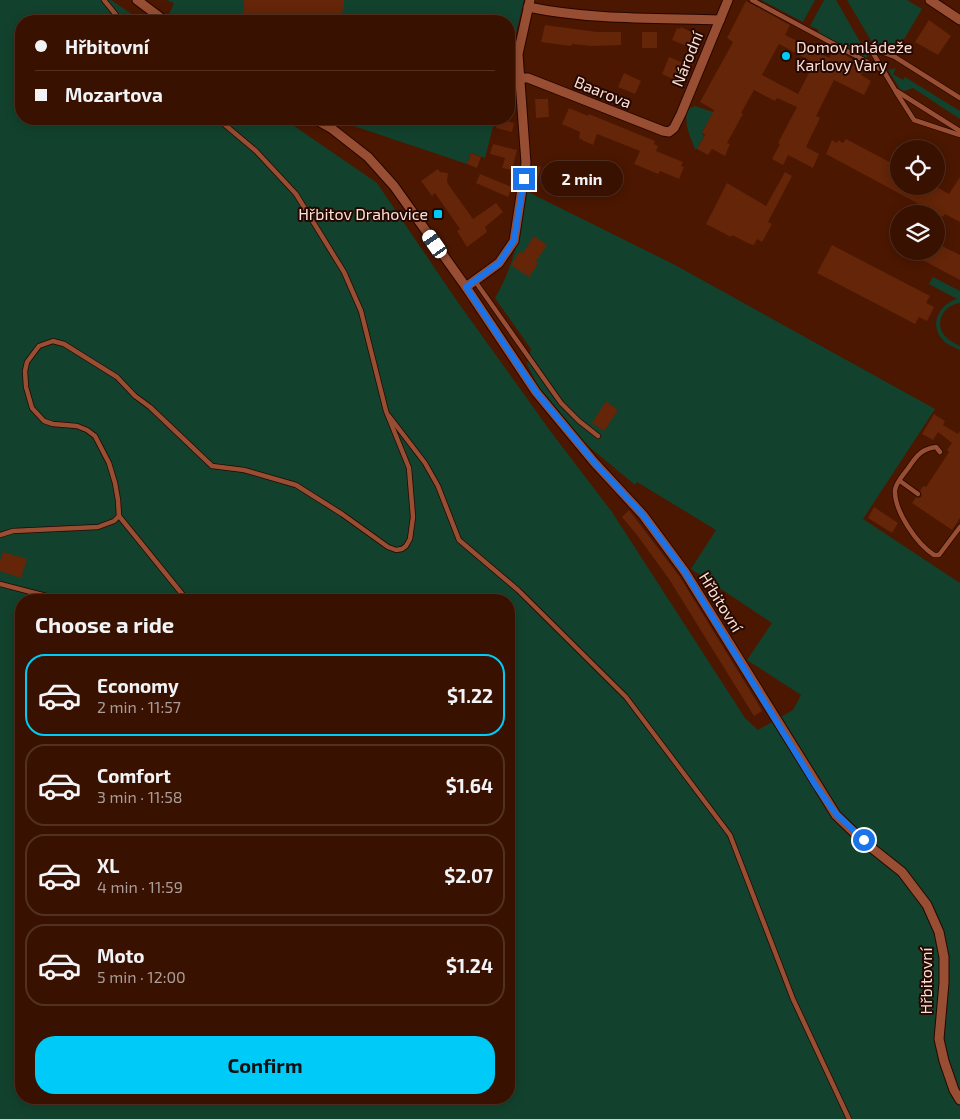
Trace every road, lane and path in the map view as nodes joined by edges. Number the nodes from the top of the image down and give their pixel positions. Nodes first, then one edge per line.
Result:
1 (104, 0) edge
2 (137, 0) edge
3 (728, 0) edge
4 (752, 0) edge
5 (930, 0) edge
6 (529, 3) edge
7 (116, 15) edge
8 (157, 15) edge
9 (720, 20) junction
10 (960, 20) edge
11 (884, 72) junction
12 (520, 78) junction
13 (895, 90) junction
14 (960, 98) edge
15 (225, 125) edge
16 (326, 125) edge
17 (674, 128) joint
18 (960, 131) edge
19 (960, 135) edge
20 (475, 280) junction
21 (466, 287) junction
22 (386, 411) junction
23 (598, 436) dead end
24 (940, 452) dead end
25 (900, 481) junction
26 (918, 494) dead end
27 (119, 516) junction
28 (960, 527) edge
29 (0, 535) edge
30 (0, 584) edge
31 (39, 594) edge
32 (182, 594) edge
33 (960, 1100) edge
34 (849, 1119) edge

1 - 7 lane
2 - 8 street
3 - 9 street, Národní
4 - 11 lane
5 - 10 street
6 - 9 street
6 - 12 street
9 - 17 street, Národní
11 - 13 lane
11 - 14 lane
12 - 17 street, Baarova
12 - 20 street
13 - 18 lane
13 - 19 lane
15 - 22 lane
16 - 21 street, Hřbitovní
20 - 21 street
20 - 23 lane
21 - 33 street, Hřbitovní
22 - 27 lane
22 - 34 lane
24 - 25 lane
25 - 26 lane
25 - 28 lane
27 - 29 lane
27 - 32 lane
30 - 31 lane

